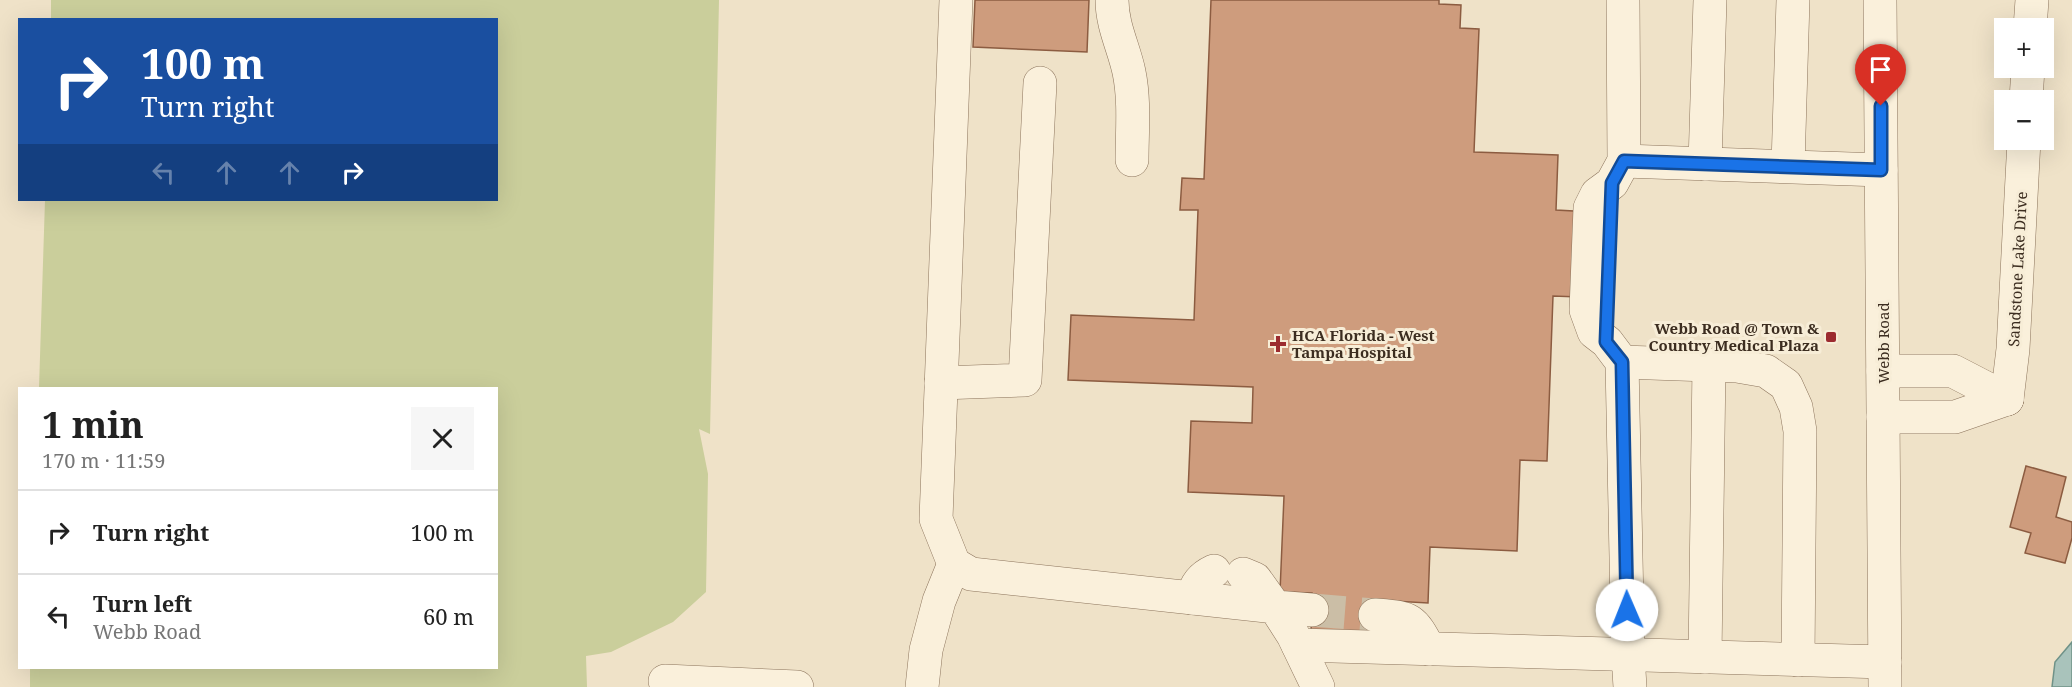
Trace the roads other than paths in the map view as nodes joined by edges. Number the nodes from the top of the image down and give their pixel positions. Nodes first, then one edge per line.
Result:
1 (956, 0) edge
2 (1112, 0) edge
3 (1623, 0) edge
4 (1710, 0) edge
5 (1793, 0) edge
6 (1880, 0) edge
7 (2032, 0) edge
8 (2031, 18) edge
9 (1040, 83) dead end
10 (2023, 150) edge
11 (1132, 160) dead end
12 (1705, 164) junction
13 (1788, 166) junction
14 (1881, 170) junction
15 (1618, 172) junction
16 (1614, 352) junction
17 (1709, 365) junction
18 (1883, 371) junction
19 (941, 383) junction
20 (2007, 399) junction
21 (1883, 417) junction
22 (954, 564) junction
23 (1192, 598) junction
24 (1275, 607) junction
25 (1312, 610) tunnel mouth
26 (1375, 615) tunnel mouth
27 (1298, 645) junction
28 (1429, 649) junction
29 (1628, 655) junction
30 (1705, 657) junction
31 (1798, 660) junction
32 (1885, 675) edge
33 (665, 681) dead end
34 (797, 687) edge
35 (922, 687) edge
36 (1318, 687) edge
37 (1630, 687) edge

1 - 19 street
2 - 11 street
3 - 15 street
4 - 12 street
5 - 13 street
6 - 14 street, Webb Road
7 - 8 street
9 - 19 street
10 - 20 street, Sandstone Lake Drive
12 - 13 street
12 - 15 street
13 - 14 street
14 - 18 street, Webb Road
15 - 16 street
16 - 17 street
16 - 29 street
17 - 30 street
17 - 31 street
18 - 20 street
18 - 21 street, Webb Road
19 - 22 street
20 - 21 street
21 - 32 street, Webb Road
22 - 23 street
22 - 35 street
23 - 24 street
23 - 24 street
24 - 25 street
24 - 27 street
26 - 28 street
27 - 28 street
27 - 36 street
28 - 29 street
29 - 30 street
29 - 37 street
30 - 31 street
31 - 32 street
33 - 34 street

